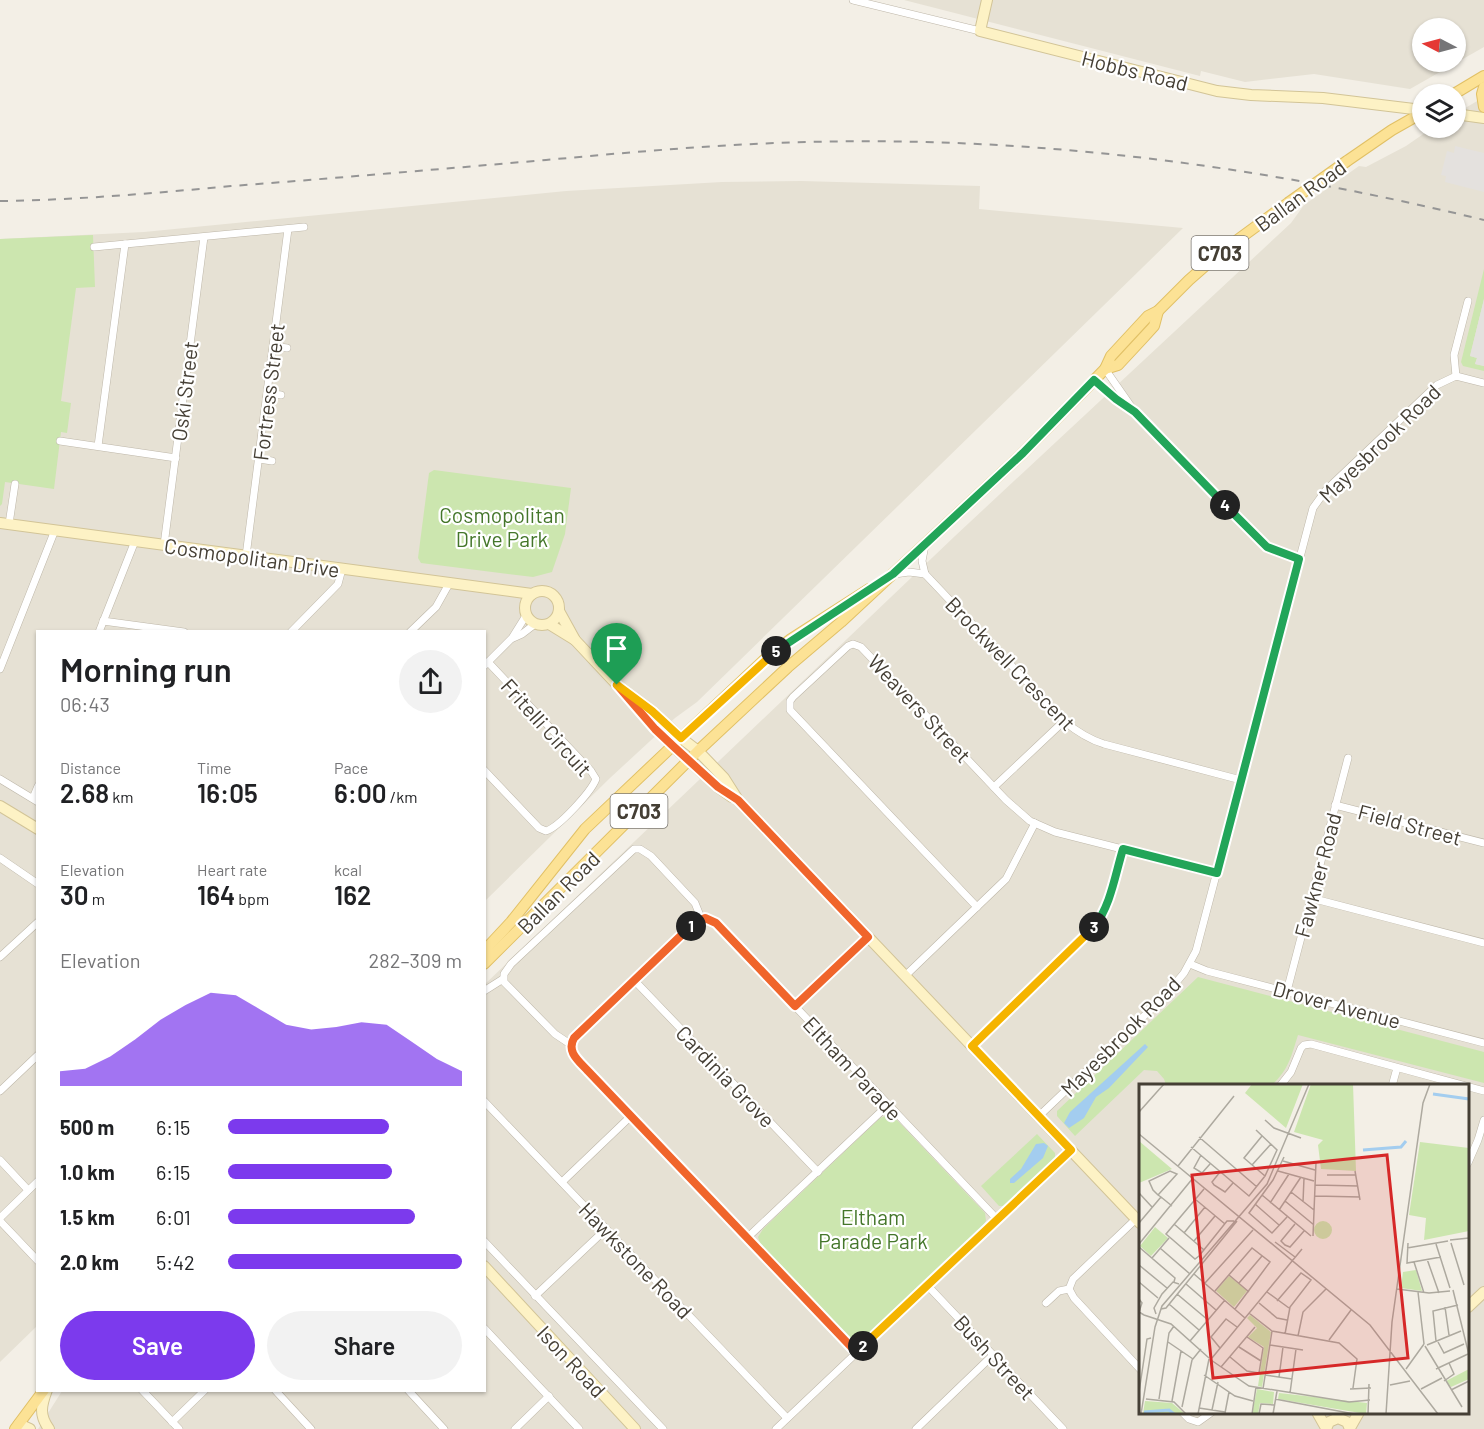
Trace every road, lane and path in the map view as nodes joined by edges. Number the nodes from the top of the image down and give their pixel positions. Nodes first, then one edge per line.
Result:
1 (853, 0) edge
2 (987, 0) edge
3 (980, 31) junction
4 (1484, 76) edge
5 (1466, 87) edge
6 (1484, 87) edge
7 (1484, 107) edge
8 (1412, 110) edge
9 (1466, 116) edge
10 (1412, 117) edge
11 (1484, 118) edge
12 (304, 227) dead end
13 (288, 229) junction
14 (204, 237) junction
15 (125, 244) junction
16 (94, 247) dead end
17 (1468, 302) dead end
18 (273, 346) junction
19 (287, 348) dead end
20 (1105, 369) junction
21 (1456, 376) junction
22 (1094, 380) junction
23 (1484, 383) edge
24 (267, 393) junction
25 (281, 394) dead end
26 (1135, 412) junction
27 (60, 441) dead end
28 (98, 447) junction
29 (176, 458) junction
30 (259, 459) junction
31 (272, 461) dead end
32 (15, 484) dead end
33 (5, 523) edge
34 (55, 530) junction
35 (135, 541) junction
36 (926, 543) junction
37 (164, 545) junction
38 (246, 556) junction
39 (1299, 559) junction
40 (342, 569) junction
41 (893, 574) junction
42 (925, 574) junction
43 (450, 582) junction
44 (504, 592) junction
45 (532, 594) junction
46 (526, 610) junction
47 (559, 611) junction
48 (103, 621) junction
49 (536, 624) junction
50 (549, 624) junction
51 (100, 630) edge
52 (169, 630) edge
53 (293, 630) edge
54 (412, 630) edge
55 (513, 638) junction
56 (575, 640) junction
57 (486, 664) edge
58 (0, 669) edge
59 (617, 685) junction
60 (1064, 721) junction
61 (677, 742) junction
62 (698, 751) junction
63 (1348, 758) dead end
64 (690, 760) junction
65 (486, 772) edge
66 (0, 779) edge
67 (1241, 780) junction
68 (994, 787) junction
69 (35, 800) edge
70 (738, 800) junction
71 (1335, 805) junction
72 (0, 806) edge
73 (1035, 824) junction
74 (36, 828) edge
75 (1484, 843) edge
76 (1123, 849) junction
77 (0, 858) edge
78 (1217, 873) junction
79 (36, 883) edge
80 (1311, 898) junction
81 (977, 907) junction
82 (701, 918) junction
83 (36, 924) edge
84 (868, 937) junction
85 (1484, 943) edge
86 (486, 949) edge
87 (0, 957) edge
88 (486, 962) edge
89 (1190, 964) junction
90 (905, 976) junction
91 (503, 979) junction
92 (634, 980) junction
93 (486, 990) edge
94 (1287, 992) junction
95 (795, 1006) junction
96 (1484, 1043) edge
97 (570, 1044) junction
98 (972, 1046) junction
99 (36, 1057) edge
100 (1397, 1068) junction
101 (1282, 1084) edge
102 (1393, 1084) edge
103 (1458, 1084) edge
104 (1469, 1087) edge
105 (0, 1091) edge
106 (1484, 1091) edge
107 (486, 1103) edge
108 (888, 1105) junction
109 (631, 1116) junction
110 (1039, 1116) junction
111 (1484, 1120) edge
112 (1071, 1150) junction
113 (1469, 1159) edge
114 (0, 1160) edge
115 (818, 1172) junction
116 (562, 1182) junction
117 (36, 1183) edge
118 (28, 1190) junction
119 (0, 1220) edge
120 (997, 1220) junction
121 (1138, 1221) edge
122 (606, 1229) junction
123 (748, 1238) junction
124 (486, 1243) edge
125 (36, 1259) edge
126 (486, 1268) edge
127 (486, 1274) edge
128 (927, 1285) junction
129 (1069, 1289) junction
130 (1484, 1292) edge
131 (510, 1293) junction
132 (536, 1296) junction
133 (1046, 1303) dead end
134 (1469, 1306) edge
135 (486, 1330) edge
136 (857, 1353) junction
137 (993, 1355) junction
138 (1139, 1367) edge
139 (43, 1392) edge
140 (45, 1392) edge
141 (144, 1392) edge
142 (203, 1392) edge
143 (276, 1392) edge
144 (410, 1392) edge
145 (549, 1396) junction
146 (1183, 1414) edge
147 (1210, 1414) edge
148 (1318, 1414) edge
149 (1327, 1414) edge
150 (1350, 1414) edge
151 (1358, 1414) edge
152 (787, 1418) junction
153 (1338, 1419) junction
154 (172, 1422) junction
155 (16, 1426) edge
156 (1060, 1428) edge
157 (1350, 1428) edge
158 (30, 1429) edge
159 (49, 1429) edge
160 (179, 1429) edge
161 (311, 1429) edge
162 (444, 1429) edge
163 (515, 1429) edge
164 (579, 1429) edge
165 (636, 1429) edge
166 (663, 1429) edge
167 (776, 1429) edge
168 (916, 1429) edge
169 (1326, 1429) edge

1 - 3 street, Hobbs Road
2 - 3 street
3 - 8 street, Hobbs Road
4 - 5 main road
6 - 7 main road
9 - 11 street
10 - 20 main road, Ballan Road / C703, bridge
12 - 13 street
13 - 14 street
13 - 18 street, Fortress Street
14 - 15 street
14 - 29 street, Oski Street
15 - 16 street
15 - 28 street
17 - 21 street
18 - 19 street
18 - 24 street, Fortress Street
20 - 22 main road, Ballan Road / C703
20 - 26 street
21 - 23 street, Mayesbrook Road
21 - 39 street, Mayesbrook Road
22 - 26 street
22 - 36 main road, Ballan Road / C703
24 - 25 street
24 - 30 street, Fortress Street
26 - 39 street
27 - 28 street
28 - 29 street
29 - 37 street, Oski Street
30 - 31 street
30 - 38 street, Fortress Street
32 - 33 street
33 - 34 street, Cosmopolitan Drive
34 - 35 street, Cosmopolitan Drive
34 - 58 street
35 - 37 street, Cosmopolitan Drive
35 - 48 street
36 - 41 main road, Ballan Road / C703
36 - 42 street
37 - 38 street, Cosmopolitan Drive
38 - 40 street, Cosmopolitan Drive
39 - 67 street, Mayesbrook Road
40 - 43 street, Cosmopolitan Drive
40 - 53 street
41 - 42 street
41 - 61 main road, Ballan Road / C703
41 - 62 main road, Ballan Road / C703
42 - 60 street, Brockwell Crescent
43 - 44 street, Cosmopolitan Drive
43 - 54 street
44 - 45 street, Cosmopolitan Drive
44 - 46 street, Cosmopolitan Drive
45 - 46 street
45 - 47 street
46 - 49 street
46 - 55 street
47 - 50 street
47 - 56 street
48 - 51 street
48 - 52 street
49 - 50 street
49 - 55 street
50 - 56 street
55 - 57 street
56 - 59 street
57 - 65 street, Fritelli Circuit
59 - 61 street
59 - 61 street
60 - 67 street, Brockwell Crescent
60 - 68 street
61 - 62 street
61 - 64 street
61 - 86 main road, Ballan Road / C703
62 - 64 main road, Ballan Road / C703
62 - 70 street
63 - 71 street, Fawkner Road
64 - 70 street
64 - 88 main road, Ballan Road / C703
66 - 69 street
67 - 78 street, Mayesbrook Road
68 - 73 street, Weavers Street
68 - 81 street, Weavers Street
70 - 84 street
71 - 75 street, Field Street
71 - 80 street, Fawkner Road
72 - 74 street
73 - 76 street, Weavers Street
73 - 81 street
76 - 78 street, Weavers Street
76 - 98 street
77 - 79 street
78 - 89 street, Mayesbrook Road
80 - 85 street
80 - 94 street, Fawkner Road
81 - 90 street
82 - 91 street
82 - 92 street
82 - 95 street, Eltham Parade
83 - 87 street
84 - 90 street
84 - 95 street
89 - 94 street, Drover Avenue
89 - 110 street, Mayesbrook Road
90 - 98 street
91 - 93 street
91 - 97 street
92 - 97 street
92 - 115 street, Cardinia Grove
94 - 96 street, Drover Avenue
95 - 108 street, Eltham Parade
97 - 109 street
98 - 110 street
99 - 105 street
100 - 101 street
100 - 102 street
100 - 103 street
104 - 106 street
107 - 116 street, Hawkstone Road
108 - 115 street
108 - 120 street, Eltham Parade
109 - 116 street
109 - 123 street
110 - 112 street
111 - 113 street
112 - 120 street
112 - 121 street
114 - 118 street
115 - 123 street
116 - 122 street, Hawkstone Road
117 - 118 street
118 - 119 street
119 - 125 street
120 - 128 street
121 - 129 street
122 - 132 street
122 - 152 street, Hawkstone Road
123 - 136 street
124 - 132 street
126 - 131 street, Ison Road
127 - 131 street, Ison Road
128 - 136 street
128 - 137 street, Bush Street
129 - 133 street
129 - 138 street
130 - 134 street
131 - 165 street, Ison Road
132 - 166 street
135 - 145 street
136 - 152 street
137 - 156 street, Bush Street
137 - 168 street
139 - 155 main road
140 - 159 street
141 - 154 street
142 - 154 street
143 - 161 street
144 - 162 street
145 - 163 street
145 - 164 street
146 - 147 street
148 - 169 street
149 - 153 street
150 - 153 street
151 - 157 street
152 - 167 street
153 - 157 street
153 - 169 street
154 - 160 street
155 - 158 street

